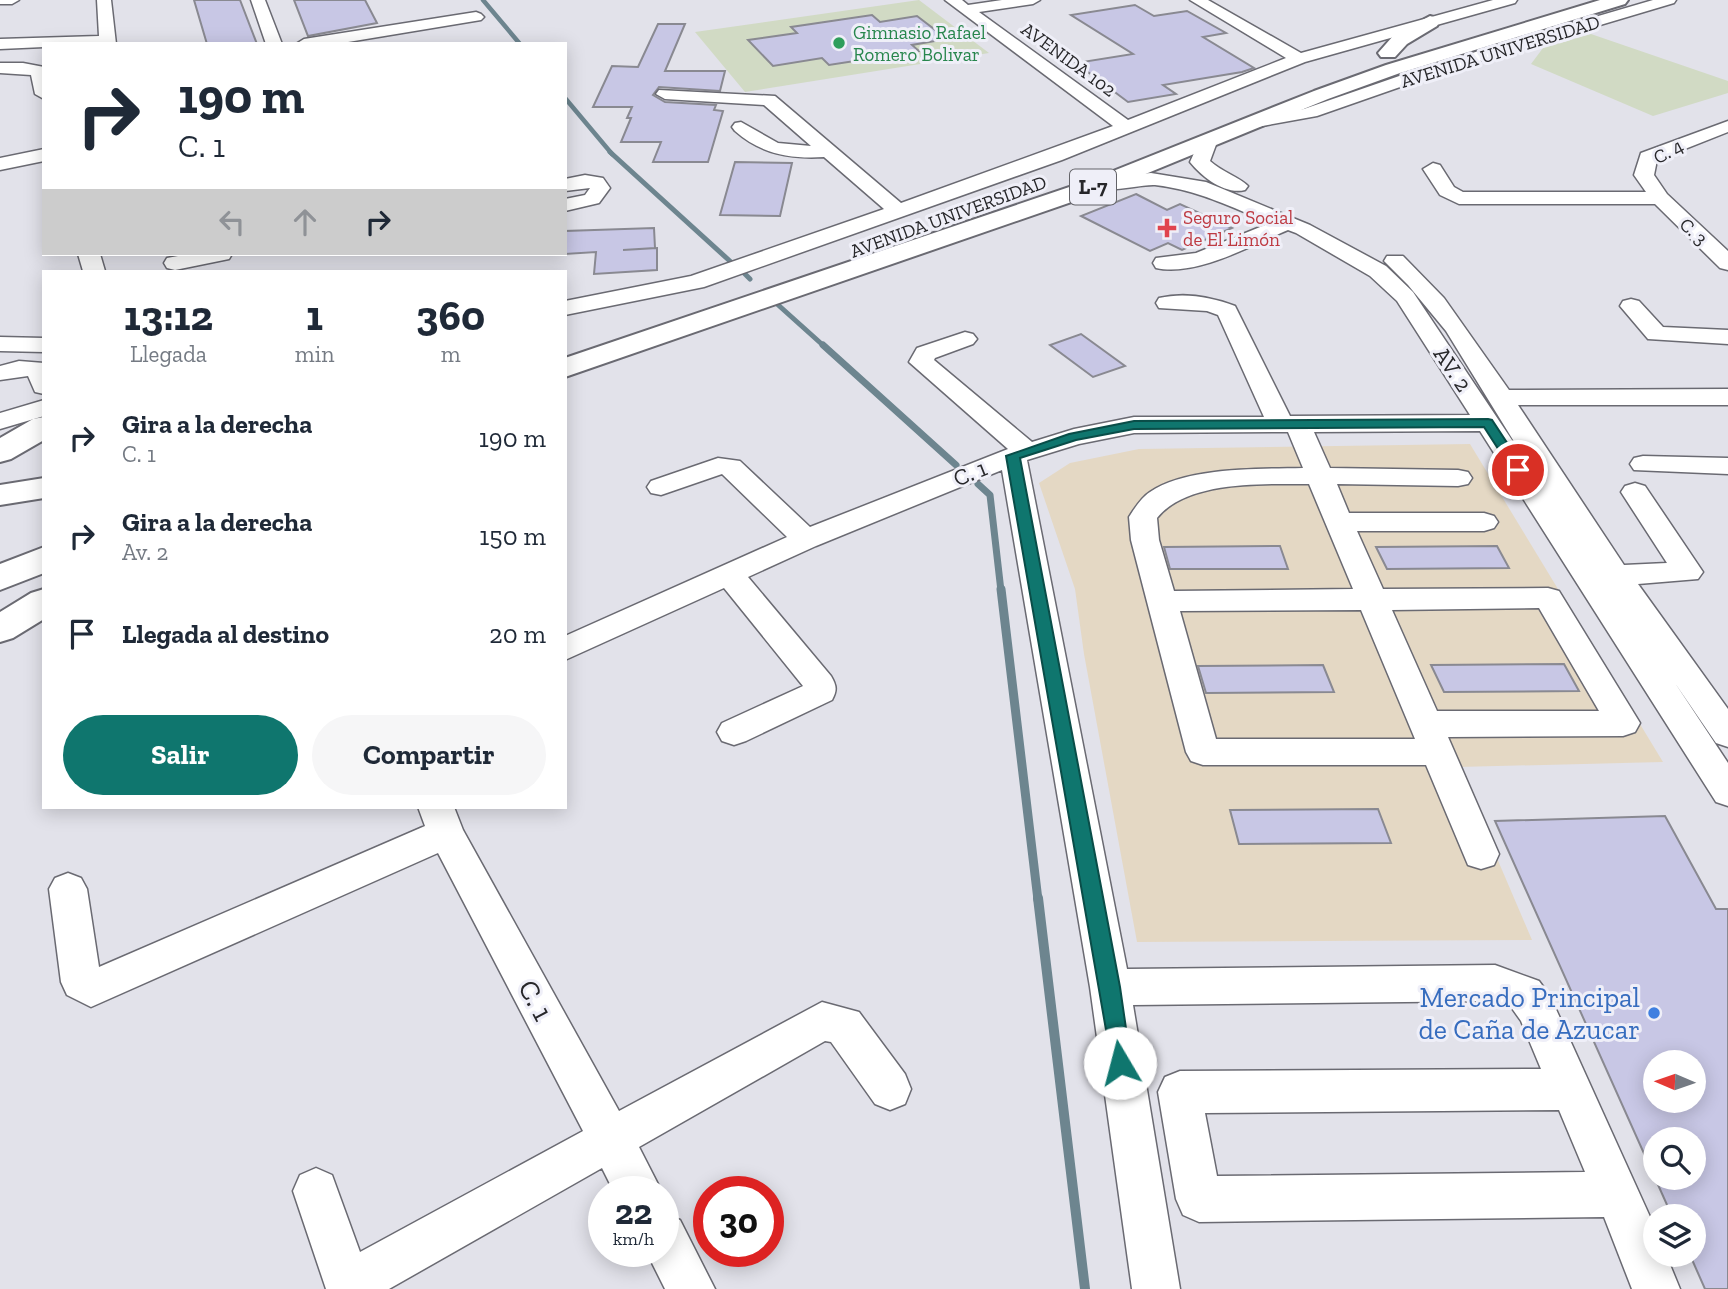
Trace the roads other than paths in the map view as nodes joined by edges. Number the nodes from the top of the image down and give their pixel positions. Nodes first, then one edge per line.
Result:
1 (12, 0) edge
2 (104, 0) edge
3 (258, 0) edge
4 (1033, 0) edge
5 (1197, 0) edge
6 (1510, 0) edge
7 (1568, 0) edge
8 (1619, 0) edge
9 (1669, 0) edge
10 (0, 1) edge
11 (958, 5) edge
12 (476, 17) dead end
13 (1430, 22) junction
14 (400, 37) edge
15 (108, 42) edge
16 (273, 42) edge
17 (331, 42) edge
18 (42, 43) edge
19 (0, 44) edge
20 (1388, 52) junction
21 (1299, 59) junction
22 (0, 68) edge
23 (42, 86) edge
24 (665, 94) dead end
25 (1251, 123) junction
26 (1728, 126) edge
27 (741, 127) dead end
28 (1127, 128) junction
29 (1208, 142) junction
30 (828, 151) junction
31 (42, 155) edge
32 (1055, 156) junction
33 (0, 164) edge
34 (1433, 169) dead end
35 (1101, 184) junction
36 (1035, 185) junction
37 (567, 186) edge
38 (1660, 198) junction
39 (567, 205) edge
40 (897, 210) junction
41 (1288, 223) junction
42 (211, 256) edge
43 (1164, 262) dead end
44 (174, 263) edge
45 (1728, 263) edge
46 (1167, 303) dead end
47 (1631, 306) dead end
48 (567, 308) edge
49 (1728, 337) edge
50 (965, 339) dead end
51 (0, 344) edge
52 (42, 345) edge
53 (567, 346) edge
54 (567, 367) edge
55 (0, 373) edge
56 (42, 388) edge
57 (42, 393) edge
58 (42, 394) edge
59 (0, 395) edge
60 (1728, 397) edge
61 (1501, 398) junction
62 (0, 421) edge
63 (1289, 423) junction
64 (1488, 423) junction
65 (42, 427) edge
66 (0, 452) edge
67 (1020, 453) junction
68 (1643, 464) dead end
69 (1728, 466) edge
70 (1320, 477) junction
71 (1458, 478) dead end
72 (661, 487) dead end
73 (42, 488) edge
74 (1635, 492) dead end
75 (0, 495) edge
76 (1339, 522) junction
77 (1484, 522) dead end
78 (806, 539) junction
79 (42, 560) edge
80 (730, 575) junction
81 (1614, 575) junction
82 (0, 578) edge
83 (1371, 598) junction
84 (1162, 601) junction
85 (42, 603) edge
86 (0, 629) edge
87 (567, 648) edge
88 (734, 732) dead end
89 (1432, 738) junction
90 (1719, 744) edge
91 (1728, 792) edge
92 (441, 820) edge
93 (1481, 854) dead end
94 (68, 889) dead end
95 (1110, 987) junction
96 (1569, 1089) junction
97 (890, 1090) dead end
98 (610, 1138) junction
99 (630, 1176) edge
100 (316, 1191) dead end
101 (1618, 1194) junction
102 (679, 1267) edge
103 (691, 1289) edge
104 (1156, 1289) edge
105 (1656, 1289) edge

1 - 10 street
2 - 15 street
3 - 16 street
4 - 11 street
5 - 21 street
6 - 13 street, AVENIDA UNIVERSIDAD / L-7
7 - 20 main road, AVENIDA UNIVERSIDAD / L-7
8 - 25 main road, AVENIDA UNIVERSIDAD / L-7
9 - 25 street, AVENIDA UNIVERSIDAD / L-7
11 - 28 street, AVENIDA 102
12 - 14 street
13 - 20 main road
13 - 21 street, AVENIDA UNIVERSIDAD / L-7
14 - 17 street
18 - 19 street
20 - 36 main road, AVENIDA UNIVERSIDAD / L-7
21 - 28 street, AVENIDA UNIVERSIDAD / L-7
22 - 23 street
24 - 30 street
25 - 29 main road, AVENIDA UNIVERSIDAD / L-7
26 - 38 street, C. 4
27 - 30 street
28 - 32 street, AVENIDA UNIVERSIDAD / L-7
29 - 35 main road, AVENIDA UNIVERSIDAD / L-7
29 - 61 street, AV. 2
30 - 40 street
31 - 33 street
32 - 36 street
32 - 40 street, AVENIDA UNIVERSIDAD / L-7
34 - 38 street
35 - 41 street, AV. 2
35 - 54 main road, AVENIDA UNIVERSIDAD / L-7
36 - 53 main road, AVENIDA UNIVERSIDAD / L-7
37 - 39 street
38 - 45 street, C. 3
40 - 48 street, AVENIDA UNIVERSIDAD / L-7
41 - 43 street
41 - 64 street, AV. 2
42 - 44 street
46 - 63 street
47 - 49 street
50 - 67 street
51 - 52 street
55 - 56 street
57 - 59 street
58 - 62 street
60 - 61 street
61 - 81 street, AV. 2
63 - 64 street, C. 1
63 - 67 street, C. 1
63 - 70 street
64 - 90 street, AV. 2
65 - 66 main road
67 - 78 street, C. 1
67 - 95 street
68 - 69 street
70 - 71 street
70 - 76 street
70 - 84 street
72 - 78 street
73 - 75 main road
74 - 81 street
76 - 77 street
76 - 83 street
78 - 80 street, C. 1
79 - 82 main road
80 - 87 street, C. 1
80 - 88 street
81 - 90 street, AV. 2
83 - 84 street
83 - 89 street
83 - 89 street
84 - 89 street
85 - 86 main road
89 - 93 street
90 - 91 street, AV. 2
92 - 94 street
92 - 98 street, C. 1
95 - 96 street
95 - 104 street
96 - 101 street
96 - 101 street
97 - 98 street
98 - 99 street, C. 1
98 - 100 street
101 - 105 street
102 - 103 street

